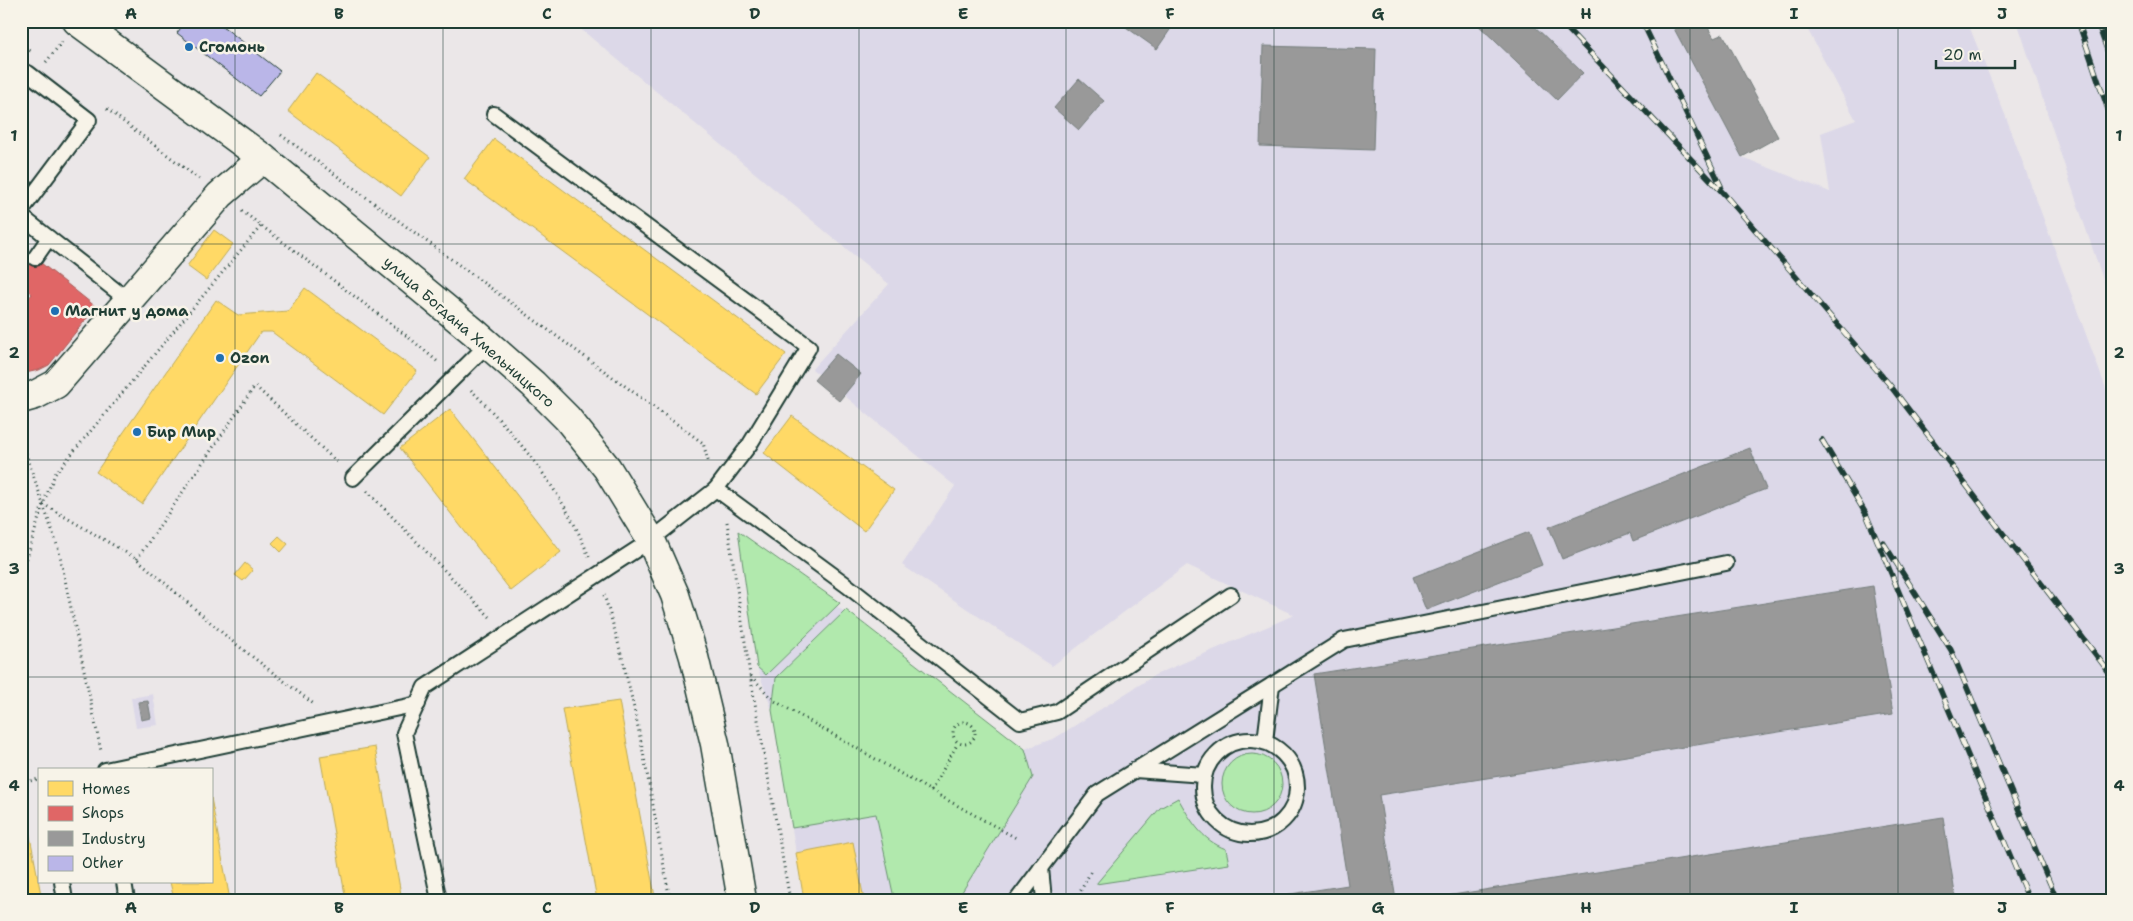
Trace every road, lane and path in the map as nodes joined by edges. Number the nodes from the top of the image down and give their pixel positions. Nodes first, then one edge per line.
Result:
1 (77, 21) edge
2 (21, 44) edge
3 (34, 54) dead end
4 (40, 58) dead end
5 (46, 63) dead end
6 (21, 82) edge
7 (101, 105) dead end
8 (494, 114) dead end
9 (278, 132) dead end
10 (262, 158) junction
11 (220, 194) junction
12 (21, 211) edge
13 (21, 216) edge
14 (261, 226) junction
15 (49, 238) junction
16 (35, 258) dead end
17 (129, 301) junction
18 (488, 344) junction
19 (454, 376) junction
20 (21, 399) edge
21 (21, 439) edge
22 (354, 478) junction
23 (716, 489) junction
24 (43, 504) junction
25 (650, 540) junction
26 (137, 559) junction
27 (1726, 563) dead end
28 (597, 575) junction
29 (21, 578) edge
30 (1231, 595) dead end
31 (506, 633) junction
32 (750, 675) junction
33 (1272, 685) junction
34 (418, 704) junction
35 (335, 721) junction
36 (1266, 741) junction
37 (958, 743) junction
38 (105, 768) edge
39 (110, 768) edge
40 (1135, 770) junction
41 (1204, 775) junction
42 (38, 779) edge
43 (21, 783) edge
44 (931, 791) junction
45 (1018, 839) dead end
46 (1041, 868) junction
47 (1092, 869) dead end
48 (62, 884) edge
49 (124, 884) edge
50 (65, 900) edge
51 (127, 900) edge
52 (439, 900) edge
53 (670, 900) edge
54 (742, 900) edge
55 (790, 900) edge
56 (1017, 900) edge
57 (1044, 900) edge
58 (1079, 900) edge

1 - 10 main road, улица Богдана Хмельницкого
2 - 3 path
4 - 5 path
6 - 12 lane
7 - 11 path
8 - 23 lane
9 - 23 path
10 - 11 main road
10 - 18 main road, улица Богдана Хмельницкого
11 - 14 path
11 - 17 main road
13 - 15 lane
14 - 19 path
14 - 24 path
15 - 16 lane
15 - 17 lane
17 - 20 main road
18 - 19 lane
18 - 25 main road, улица Богдана Хмельницкого
19 - 22 lane
19 - 28 path
21 - 24 path
22 - 26 path
22 - 31 path
23 - 25 lane
23 - 30 lane
23 - 32 path
24 - 26 path
24 - 29 path
24 - 38 path
25 - 28 lane
25 - 54 main road, улица Богдана Хмельницкого
26 - 35 path
27 - 33 lane
28 - 31 lane
28 - 53 path
31 - 34 lane
32 - 44 path
32 - 55 path
33 - 36 lane
33 - 40 lane
34 - 35 lane
34 - 52 lane
35 - 39 lane
36 - 41 lane
36 - 41 lane
37 - 37 path
37 - 44 path
40 - 41 lane
40 - 46 lane
42 - 43 path
44 - 45 path
46 - 56 lane
46 - 57 lane
47 - 58 path
48 - 50 lane
49 - 51 lane

